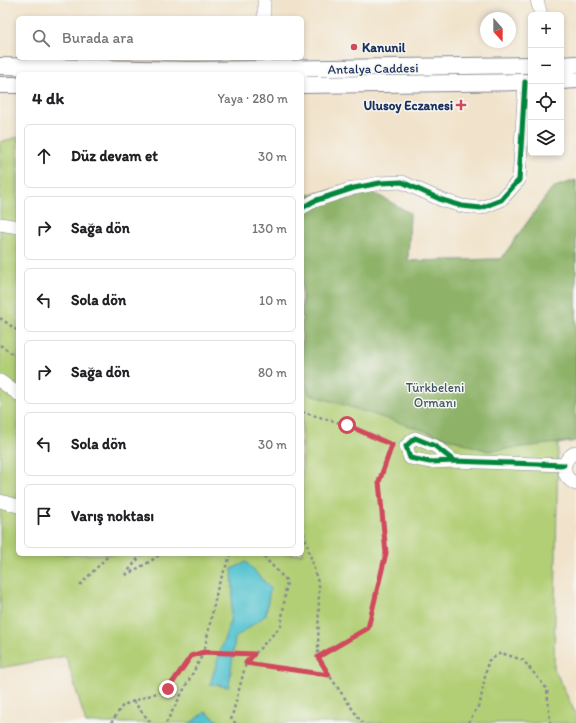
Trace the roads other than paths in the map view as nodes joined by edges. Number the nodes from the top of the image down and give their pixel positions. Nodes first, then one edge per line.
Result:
1 (264, 0) edge
2 (536, 0) edge
3 (540, 12) edge
4 (264, 16) edge
5 (266, 64) edge
6 (576, 64) edge
7 (528, 65) edge
8 (564, 65) edge
9 (0, 66) edge
10 (576, 80) edge
11 (564, 81) edge
12 (528, 82) edge
13 (0, 85) edge
14 (16, 85) edge
15 (304, 85) edge
16 (304, 207) edge
17 (0, 224) edge
18 (16, 227) edge
19 (0, 381) edge
20 (16, 393) edge
21 (576, 452) edge
22 (454, 461) junction
23 (564, 465) junction
24 (576, 484) edge
25 (0, 501) edge
26 (16, 505) edge

1 - 4 street
2 - 3 street
5 - 7 main road, Antalya Caddesi
5 - 9 main road, Antalya Caddesi
6 - 8 main road
10 - 11 main road
12 - 15 main road, Antalya Caddesi
12 - 16 street
13 - 14 main road
17 - 18 street
19 - 20 street
21 - 23 street
22 - 22 street
22 - 23 street
23 - 24 street
25 - 26 street

